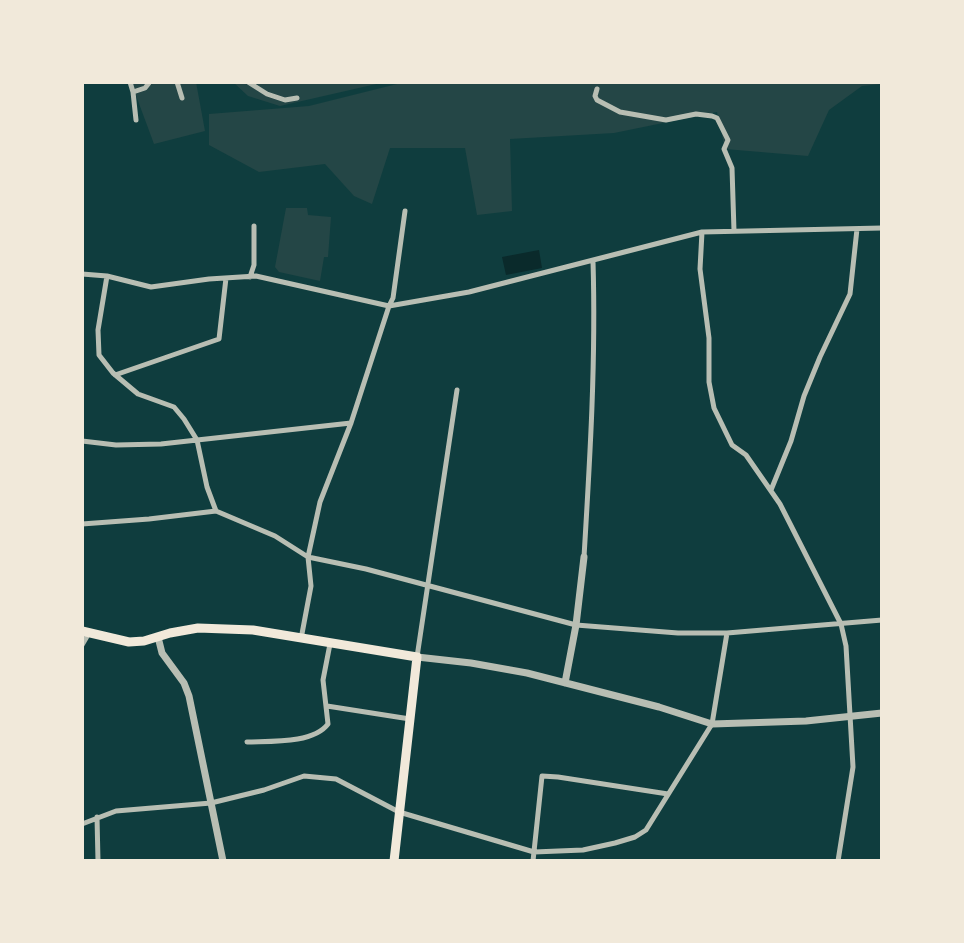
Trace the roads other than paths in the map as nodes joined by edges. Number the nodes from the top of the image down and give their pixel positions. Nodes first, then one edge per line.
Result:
1 (130, 82) edge
2 (159, 82) edge
3 (177, 82) edge
4 (149, 83) edge
5 (249, 83) edge
6 (597, 89) dead end
7 (133, 92) junction
8 (182, 98) dead end
9 (297, 98) dead end
10 (136, 120) dead end
11 (405, 211) dead end
12 (254, 226) dead end
13 (882, 228) edge
14 (857, 229) junction
15 (734, 231) junction
16 (702, 232) junction
17 (593, 261) junction
18 (82, 274) edge
19 (107, 276) junction
20 (250, 276) junction
21 (226, 278) junction
22 (389, 306) junction
23 (115, 375) junction
24 (457, 390) dead end
25 (351, 423) junction
26 (197, 440) junction
27 (82, 441) edge
28 (771, 490) junction
29 (216, 511) junction
30 (82, 524) edge
31 (308, 557) junction
32 (583, 557) joint
33 (429, 587) junction
34 (882, 620) edge
35 (841, 624) junction
36 (576, 625) junction
37 (85, 632) edge
38 (727, 633) junction
39 (158, 637) junction
40 (301, 639) junction
41 (330, 644) junction
42 (82, 645) edge
43 (417, 657) junction
44 (565, 682) junction
45 (327, 706) junction
46 (882, 713) edge
47 (851, 718) junction
48 (410, 719) junction
49 (712, 723) junction
50 (247, 742) dead end
51 (668, 794) junction
52 (211, 803) junction
53 (398, 811) junction
54 (97, 817) junction
55 (82, 824) edge
56 (534, 852) junction
57 (97, 861) edge
58 (223, 861) edge
59 (394, 861) edge
60 (533, 861) edge
61 (838, 861) edge

1 - 7 street
2 - 4 street
3 - 8 street
4 - 7 street
5 - 9 street
6 - 15 street
7 - 10 street
11 - 22 street
12 - 20 street
13 - 14 street
14 - 15 street
14 - 28 street
15 - 16 street
16 - 17 street
16 - 28 street
17 - 22 street
17 - 32 street
18 - 19 street
19 - 21 street
19 - 23 street
20 - 21 street
20 - 22 street
21 - 23 street
22 - 25 street
23 - 26 street
24 - 33 street
25 - 26 street
25 - 31 street
26 - 27 street
26 - 29 street
28 - 35 street
29 - 30 street
29 - 31 street
31 - 33 street
31 - 40 street
32 - 36 street
33 - 36 street
33 - 43 street
34 - 35 street
35 - 38 street
35 - 47 street
36 - 38 street
36 - 44 street
37 - 39 main road
37 - 42 street
38 - 49 street
39 - 40 main road
39 - 52 street
40 - 41 main road
41 - 43 main road
41 - 45 street
43 - 44 street
43 - 48 main road
44 - 49 street
45 - 48 street
45 - 50 street
46 - 47 street
47 - 49 street
47 - 61 street
48 - 53 main road
49 - 51 street
51 - 56 street
51 - 56 street
52 - 53 street
52 - 54 street
52 - 58 street
53 - 56 street
53 - 59 main road
54 - 55 street
54 - 57 street
56 - 60 street

